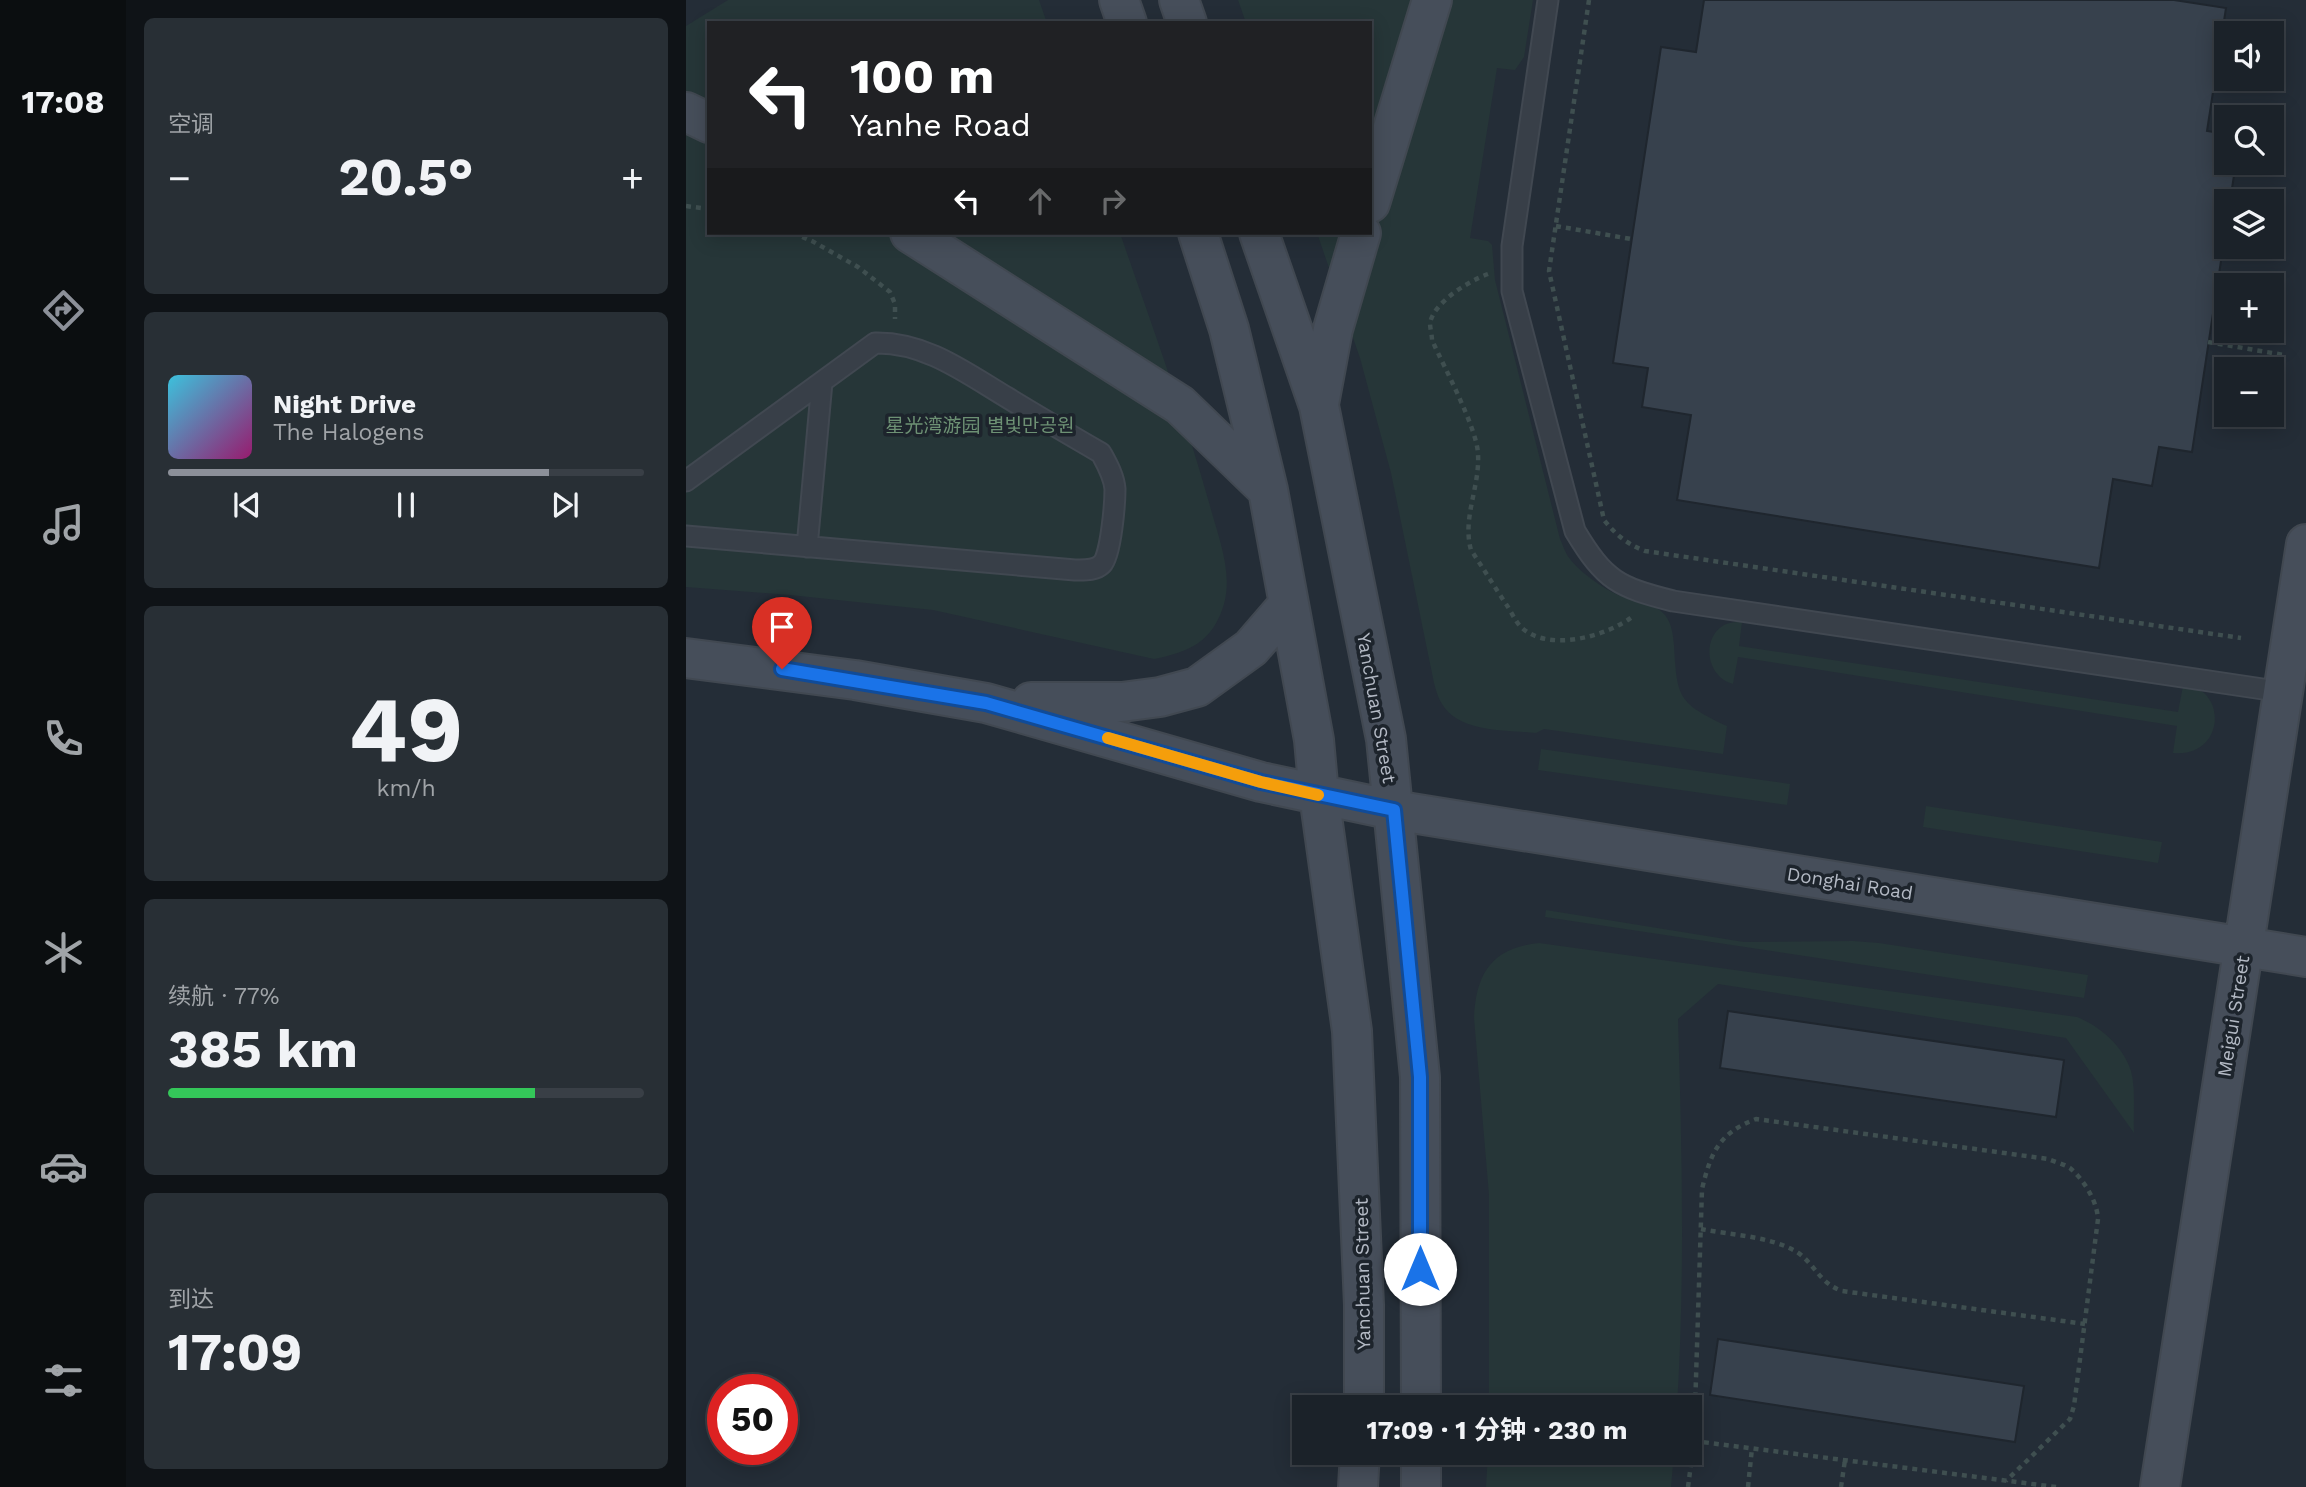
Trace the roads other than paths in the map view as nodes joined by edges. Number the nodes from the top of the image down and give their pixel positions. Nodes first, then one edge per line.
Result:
1 (1119, 0) edge
2 (1179, 0) edge
3 (1432, 0) edge
4 (1548, 0) edge
5 (1126, 21) edge
6 (1185, 21) edge
7 (686, 113) edge
8 (707, 122) edge
9 (1372, 195) edge
10 (913, 235) edge
11 (1199, 235) edge
12 (1260, 235) edge
13 (1360, 235) edge
14 (822, 382) junction
15 (1319, 406) junction
16 (686, 481) edge
17 (1269, 490) junction
18 (686, 536) edge
19 (2306, 544) edge
20 (807, 547) junction
21 (1289, 604) junction
22 (686, 657) edge
23 (2283, 692) junction
24 (986, 703) junction
25 (1319, 795) junction
26 (1394, 810) junction
27 (2243, 947) junction
28 (2306, 957) edge
29 (1364, 1395) edge
30 (1421, 1395) edge
31 (1359, 1465) edge
32 (1421, 1465) edge
33 (1358, 1487) edge
34 (1421, 1487) edge
35 (2160, 1487) edge

1 - 5 main road
2 - 6 main road
3 - 9 main road
4 - 23 lane
7 - 8 main road
10 - 17 main road
11 - 17 main road, Yanchuan Street
12 - 15 main road, Yanchuan Street
13 - 15 main road
14 - 16 lane
14 - 20 lane
14 - 20 lane
15 - 26 main road, Yanchuan Street
17 - 21 main road, Yanchuan Street
18 - 20 lane
19 - 23 main road, Meigui Street
21 - 24 main road
21 - 25 main road, Yanchuan Street
22 - 24 main road
23 - 27 main road, Meigui Street
24 - 25 main road, Donghai Road
25 - 26 main road, Donghai Road
25 - 29 main road, Yanchuan Street
26 - 27 main road, Donghai Road
26 - 30 main road, Yanchuan Street
27 - 28 main road, Donghai Road
27 - 35 main road, Meigui Street
31 - 33 main road
32 - 34 main road

